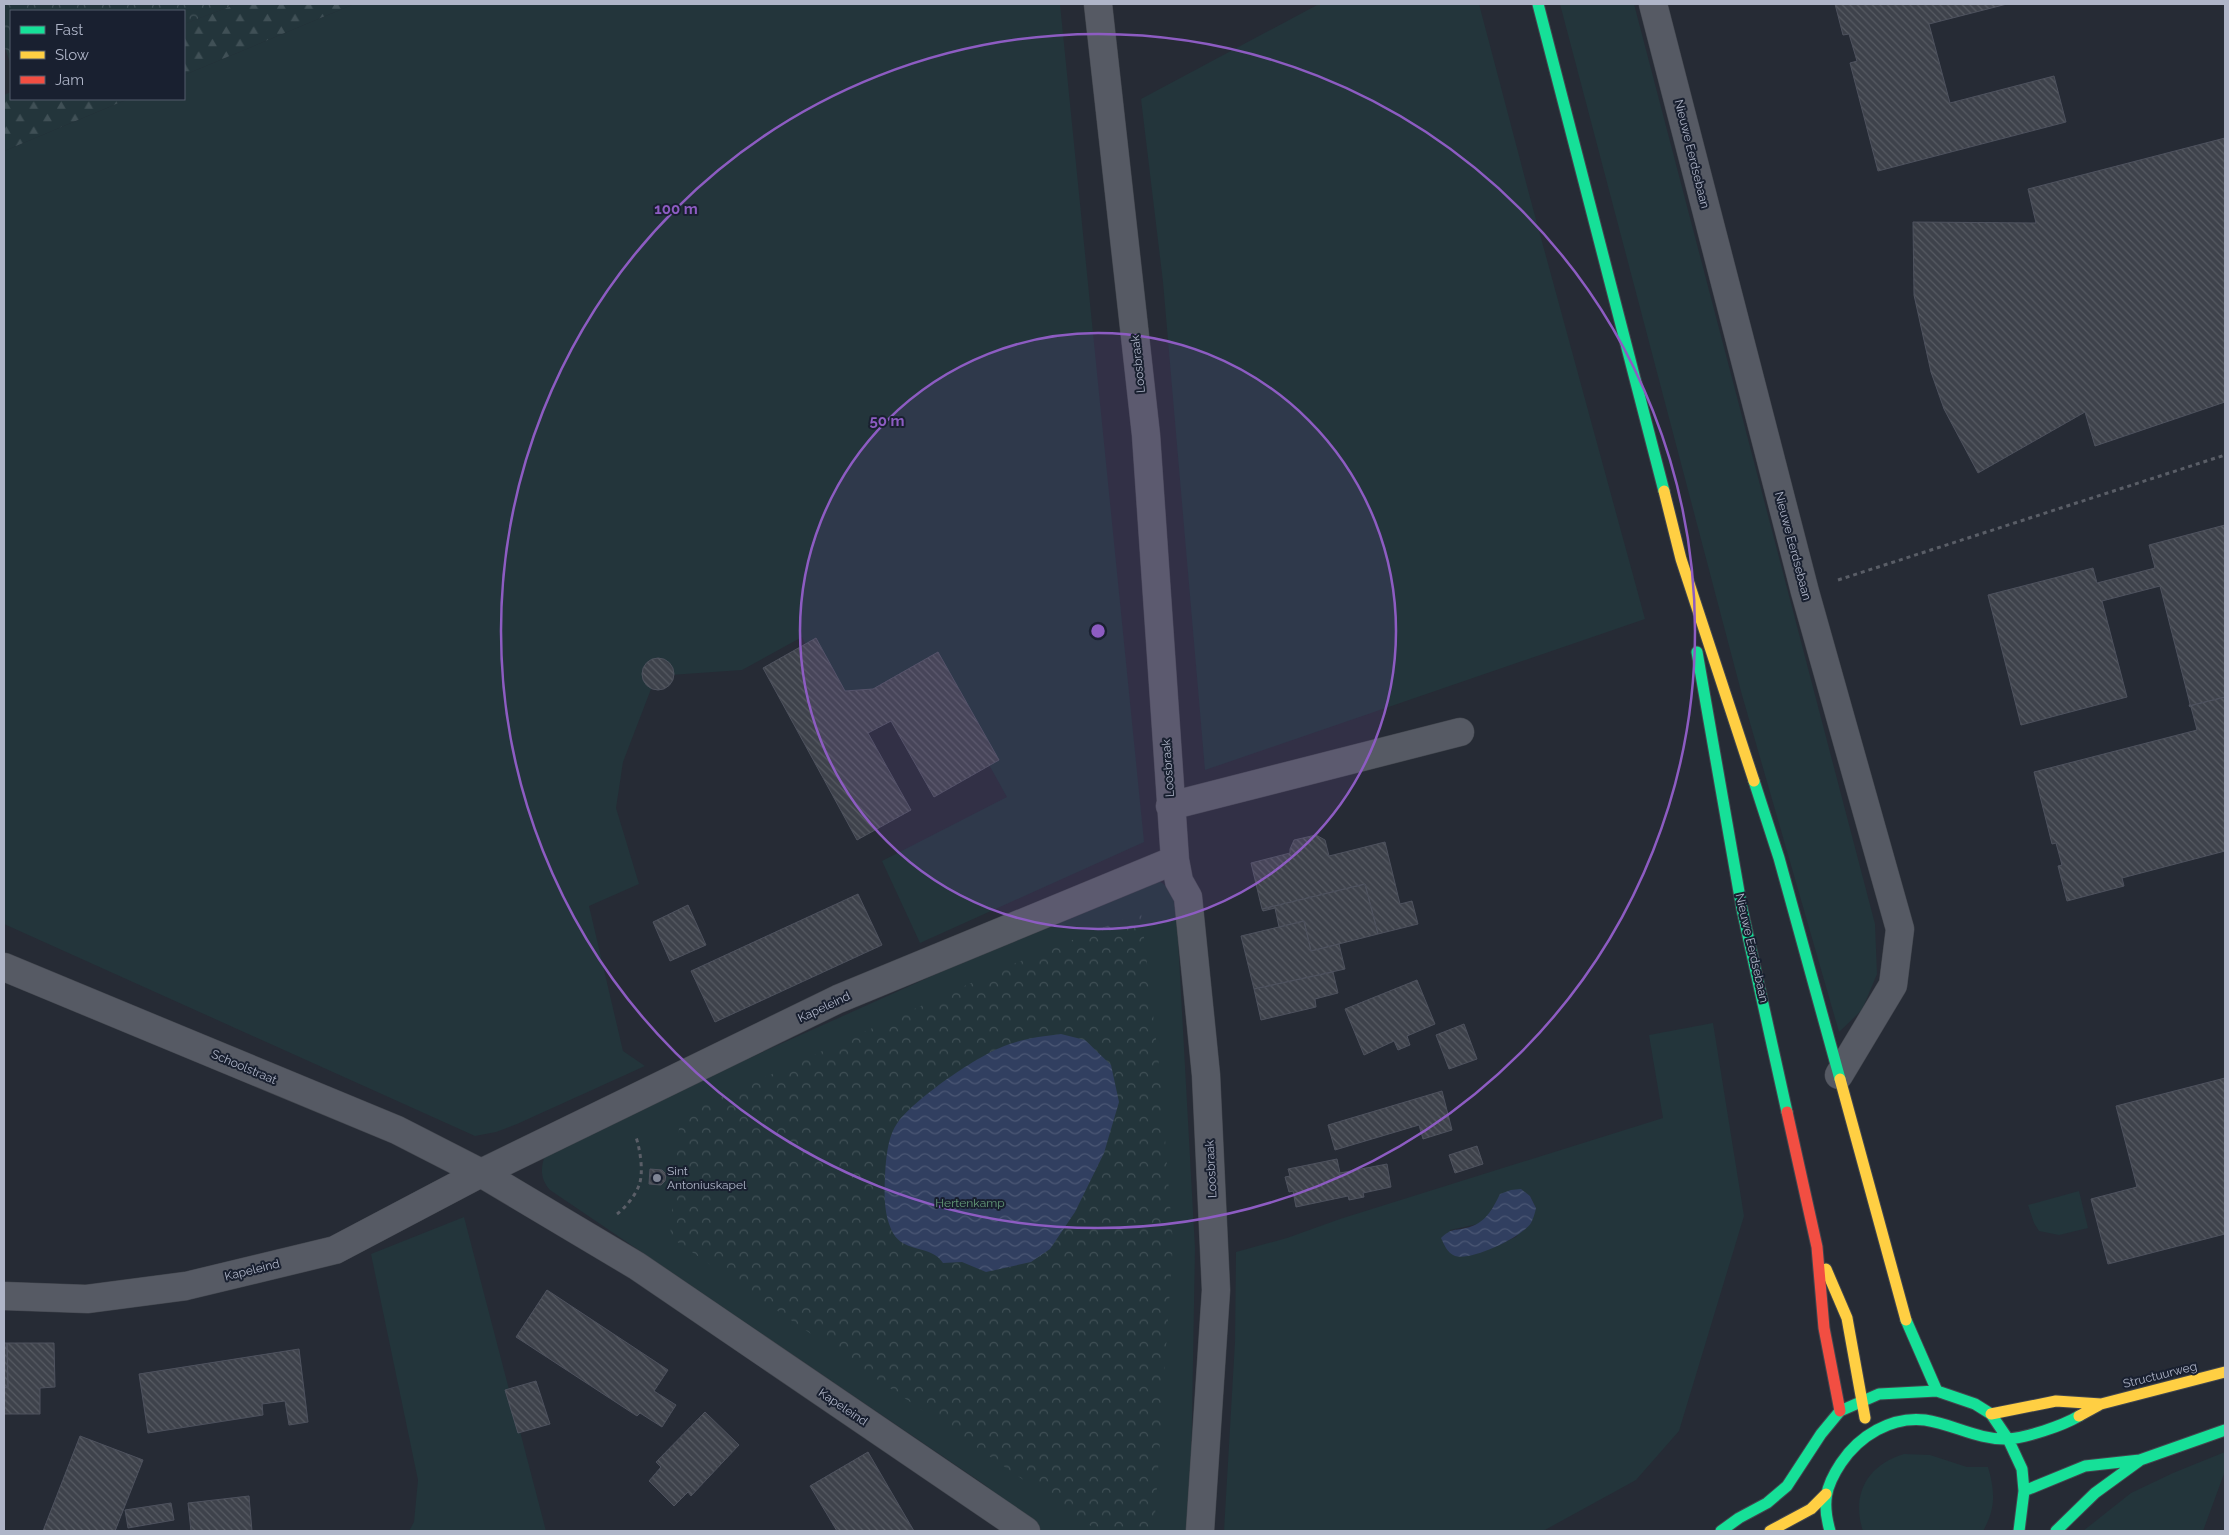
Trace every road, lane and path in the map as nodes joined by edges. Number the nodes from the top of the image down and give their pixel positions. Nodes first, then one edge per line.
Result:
1 (1098, 4) edge
2 (1538, 4) edge
3 (1653, 4) edge
4 (2225, 455) edge
5 (1681, 559) junction
6 (1805, 592) junction
7 (1460, 732) dead end
8 (1170, 806) junction
9 (1175, 860) junction
10 (4, 966) edge
11 (1839, 1075) junction
12 (617, 1107) junction
13 (481, 1172) junction
14 (588, 1236) junction
15 (1817, 1247) junction
16 (4, 1296) edge
17 (2225, 1372) edge
18 (1937, 1391) junction
19 (1864, 1400) junction
20 (2100, 1404) junction
21 (1840, 1411) junction
22 (1991, 1414) junction
23 (2225, 1430) edge
24 (1866, 1435) junction
25 (2008, 1439) junction
26 (2140, 1460) junction
27 (2024, 1491) junction
28 (1826, 1494) junction
29 (1026, 1531) edge
30 (1200, 1531) edge
31 (1721, 1531) edge
32 (1770, 1531) edge
33 (1830, 1531) edge
34 (2019, 1531) edge
35 (2056, 1531) edge

1 - 8 street, Loosbraak
2 - 5 main road, Nieuwe Eerdsebaan
3 - 6 street, Nieuwe Eerdsebaan
4 - 6 path
5 - 11 main road, Nieuwe Eerdsebaan
5 - 15 main road, Nieuwe Eerdsebaan
6 - 11 street, Nieuwe Eerdsebaan
7 - 8 street
8 - 9 street, Loosbraak
9 - 12 street, Kapeleind
9 - 30 street, Loosbraak
10 - 13 street, Schoolstraat
11 - 18 main road, Nieuwe Eerdsebaan
12 - 13 street, Kapeleind
12 - 14 path
13 - 14 street, Kapeleind
13 - 16 street, Kapeleind
14 - 29 street, Kapeleind
15 - 19 main road, Nieuwe Eerdsebaan
15 - 21 main road, Nieuwe Eerdsebaan
17 - 20 main road, Structuurweg
18 - 19 main road
18 - 22 main road
19 - 21 main road
19 - 24 main road, Nieuwe Eerdsebaan
20 - 22 main road, Structuurweg
20 - 25 main road, Structuurweg
21 - 31 main road
22 - 25 main road
23 - 26 main road
24 - 25 main road, Structuurweg
24 - 28 main road
25 - 27 main road
26 - 27 main road
26 - 35 main road
27 - 34 main road
28 - 32 main road
28 - 33 main road

